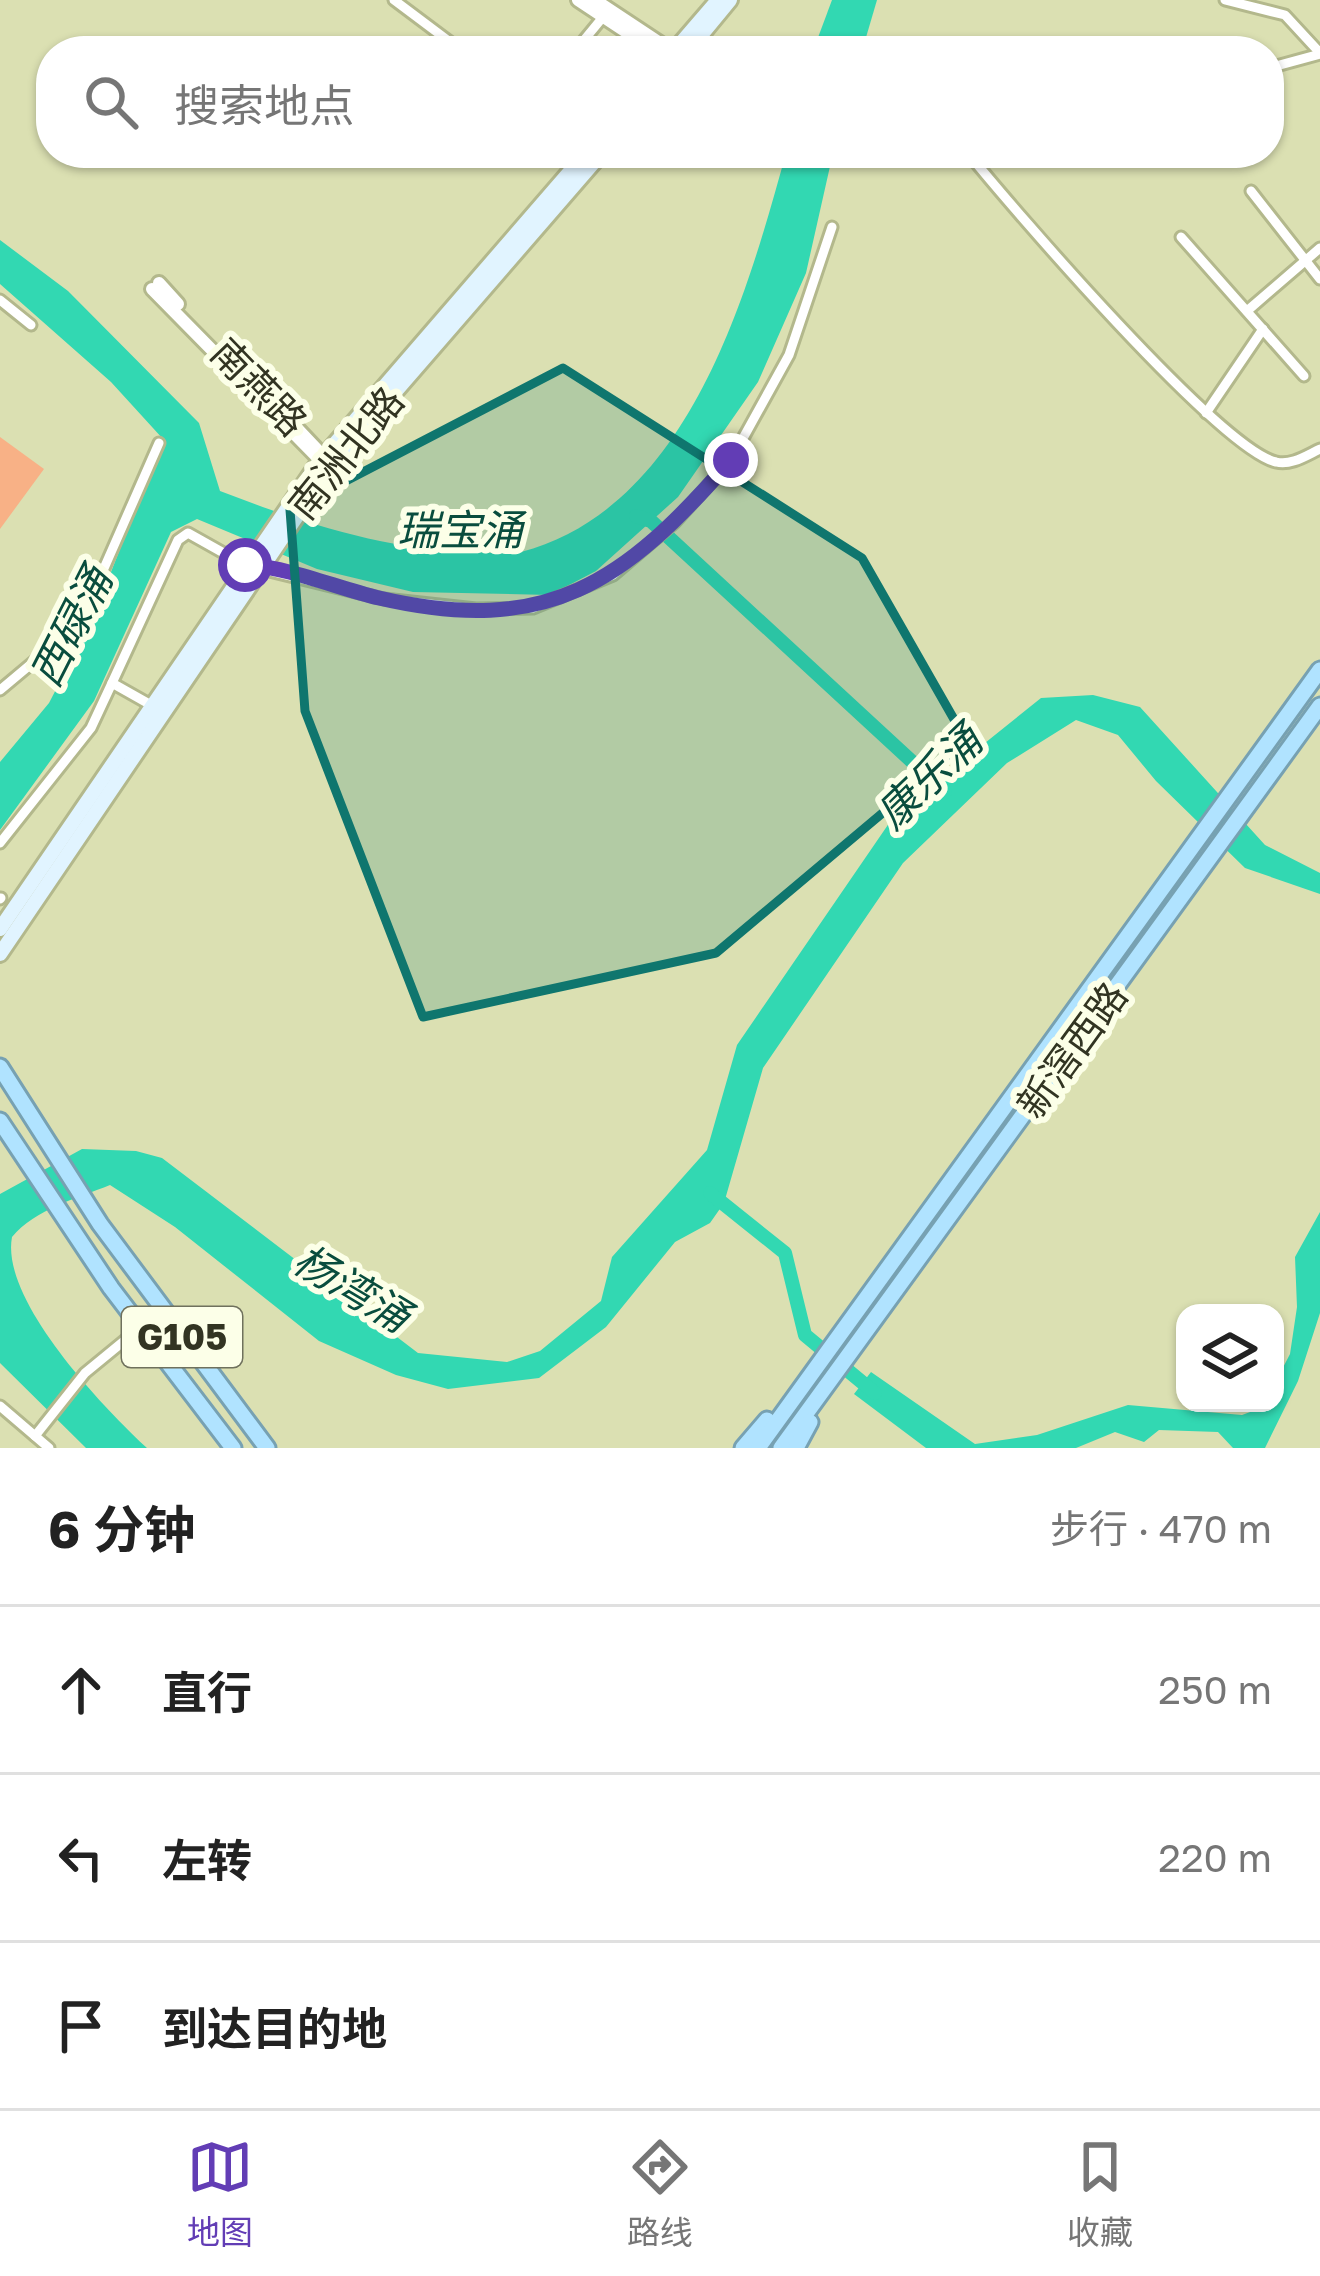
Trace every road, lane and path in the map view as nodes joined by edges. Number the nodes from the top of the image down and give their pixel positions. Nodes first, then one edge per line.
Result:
1 (394, 0) edge
2 (578, 0) edge
3 (595, 0) edge
4 (718, 0) edge
5 (730, 0) edge
6 (1225, 0) edge
7 (603, 16) junction
8 (713, 20) junction
9 (442, 36) edge
10 (587, 36) edge
11 (634, 36) edge
12 (650, 36) edge
13 (686, 36) edge
14 (700, 36) edge
15 (707, 36) edge
16 (1320, 54) edge
17 (1284, 64) edge
18 (573, 168) edge
19 (589, 168) edge
20 (980, 168) edge
21 (1251, 191) dead end
22 (832, 227) dead end
23 (1181, 237) dead end
24 (1320, 248) edge
25 (1305, 260) junction
26 (1320, 280) edge
27 (155, 286) dead end
28 (0, 300) edge
29 (1247, 311) junction
30 (31, 326) dead end
31 (1263, 329) junction
32 (1304, 376) dead end
33 (1206, 413) junction
34 (159, 442) dead end
35 (1320, 449) edge
36 (325, 461) junction
37 (256, 560) junction
38 (1320, 670) edge
39 (112, 683) junction
40 (0, 690) edge
41 (152, 705) junction
42 (1320, 706) edge
43 (0, 843) edge
44 (0, 929) edge
45 (0, 954) edge
46 (0, 1067) edge
47 (2, 1128) edge
48 (141, 1327) junction
49 (801, 1382) junction
50 (824, 1392) junction
51 (1, 1408) edge
52 (35, 1436) junction
53 (49, 1448) edge
54 (233, 1448) edge
55 (267, 1448) edge
56 (743, 1448) edge
57 (758, 1448) edge
58 (781, 1448) edge
59 (796, 1448) edge

1 - 9 street
2 - 7 street
3 - 12 street
4 - 13 main road
5 - 8 main road
6 - 16 street
7 - 10 street
7 - 11 street
8 - 14 main road
8 - 15 street
16 - 17 street
18 - 36 main road, 南洲北路
19 - 36 main road, 南洲北路
20 - 33 street
21 - 25 street
22 - 37 street
23 - 29 street
24 - 25 street
25 - 26 street
25 - 29 street
27 - 36 street, 南燕路
28 - 30 street
29 - 31 street
31 - 32 street
31 - 33 street
33 - 35 street
34 - 40 street
36 - 37 main road, 南洲北路
37 - 39 street
37 - 41 main road, 南洲北路
37 - 45 main road, 南洲北路
38 - 49 highway, 新滘西路
39 - 41 street
39 - 43 street
41 - 44 main road, 南洲北路
42 - 50 highway, 新滘西路
46 - 55 highway, G105
47 - 48 highway, G105
48 - 52 street
48 - 54 highway, G105
49 - 56 highway
49 - 57 highway
50 - 58 highway
50 - 59 highway
51 - 52 street
52 - 53 street

